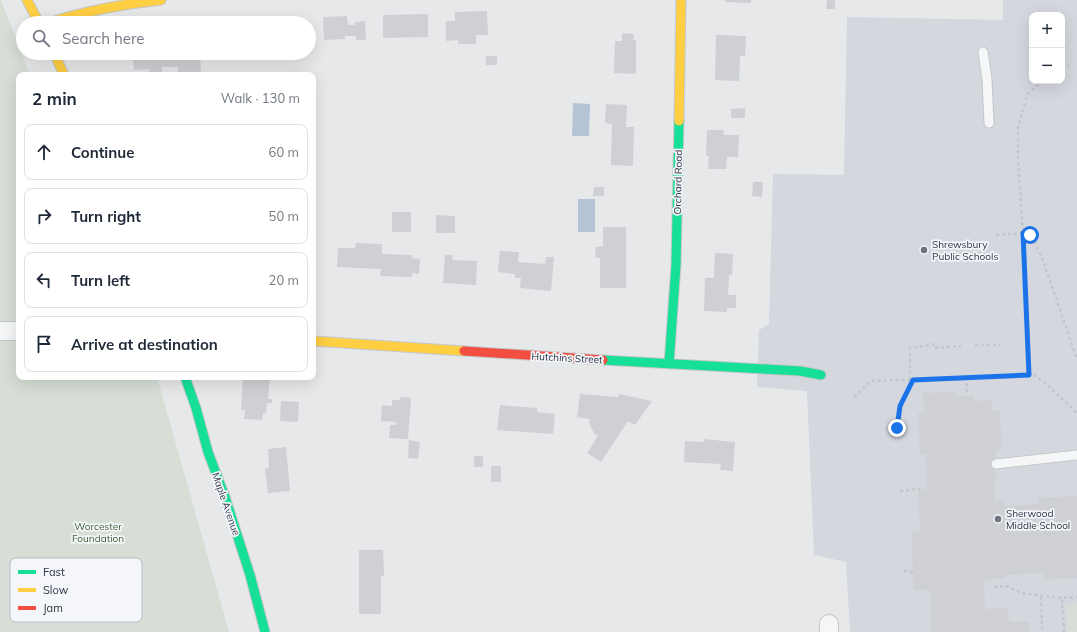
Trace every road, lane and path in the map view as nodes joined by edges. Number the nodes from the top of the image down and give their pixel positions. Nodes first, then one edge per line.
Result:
1 (27, 0) edge
2 (162, 0) edge
3 (681, 0) edge
4 (35, 16) edge
5 (68, 16) edge
6 (983, 52) dead end
7 (57, 60) edge
8 (1069, 66) dead end
9 (1065, 68) edge
10 (63, 72) edge
11 (1039, 84) edge
12 (989, 123) dead end
13 (1023, 233) junction
14 (996, 235) dead end
15 (0, 331) edge
16 (16, 331) edge
17 (316, 341) edge
18 (935, 344) dead end
19 (975, 345) dead end
20 (1000, 345) dead end
21 (961, 346) dead end
22 (936, 348) dead end
23 (1077, 360) edge
24 (669, 364) junction
25 (821, 375) dead end
26 (1029, 375) junction
27 (966, 377) junction
28 (186, 380) edge
29 (912, 380) junction
30 (967, 392) dead end
31 (854, 397) dead end
32 (1077, 413) edge
33 (897, 428) dead end
34 (1077, 455) edge
35 (996, 464) dead end
36 (925, 488) dead end
37 (900, 491) dead end
38 (904, 571) dead end
39 (913, 572) dead end
40 (994, 587) dead end
41 (1041, 596) junction
42 (1077, 597) edge
43 (1062, 598) junction
44 (265, 632) edge
45 (1042, 632) edge
46 (1064, 632) edge

1 - 4 street
2 - 5 street
3 - 24 street, Orchard Road
6 - 12 lane
7 - 10 street
8 - 9 path
11 - 13 path
13 - 14 path
13 - 23 path
13 - 26 path
15 - 16 street
17 - 24 street, Hutchins Street
18 - 29 path
19 - 20 path
21 - 22 path
24 - 25 street, Hutchins Street
26 - 27 path
26 - 32 path
27 - 29 path
27 - 30 path
28 - 44 street, Maple Avenue
29 - 31 path
29 - 33 path
34 - 35 lane
36 - 37 path
38 - 39 path
40 - 41 path
41 - 43 path
41 - 45 path
42 - 43 path
43 - 46 path

